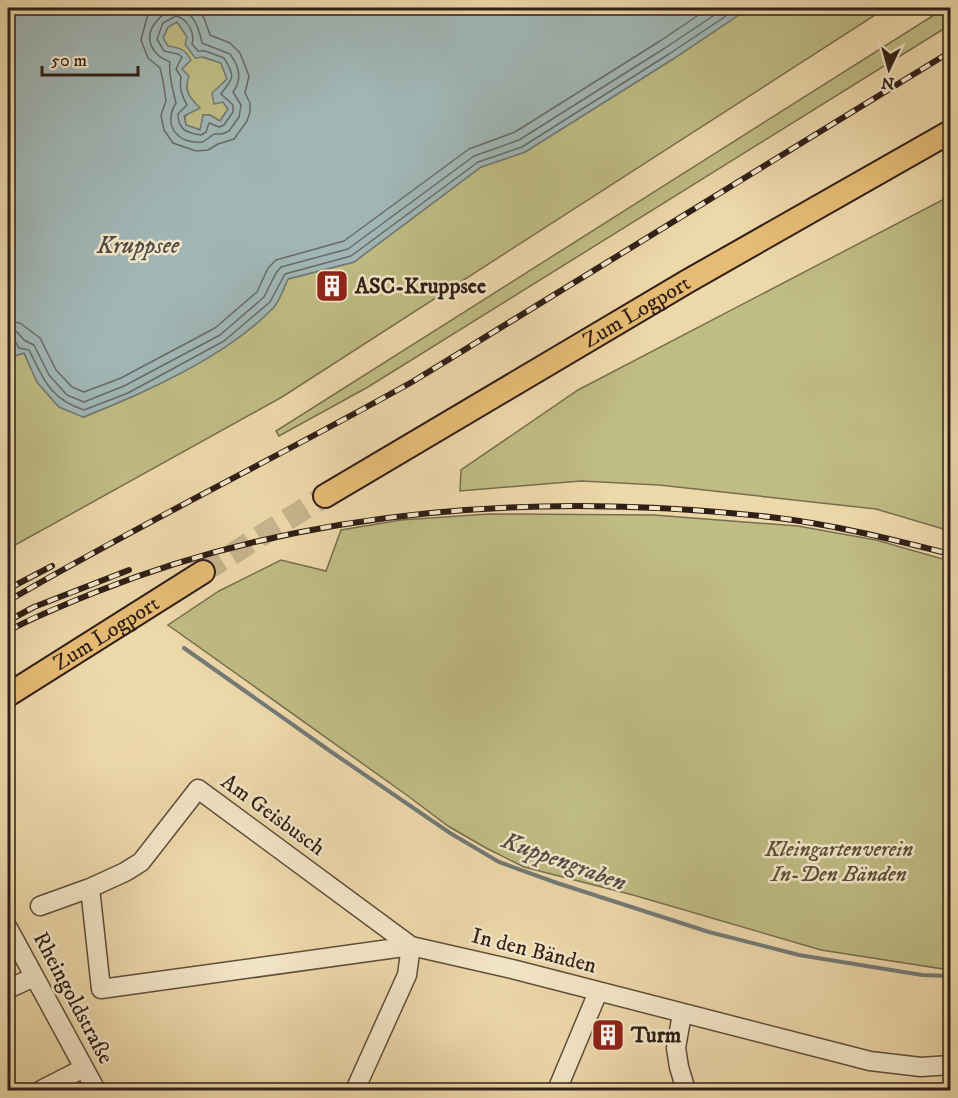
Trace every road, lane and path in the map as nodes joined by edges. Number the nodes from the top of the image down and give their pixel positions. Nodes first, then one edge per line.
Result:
1 (951, 132) edge
2 (325, 496) tunnel mouth
3 (203, 572) tunnel mouth
4 (8, 695) edge
5 (90, 888) junction
6 (40, 906) dead end
7 (8, 928) edge
8 (411, 946) junction
9 (16, 962) edge
10 (34, 976) junction
11 (8, 989) edge
12 (598, 992) junction
13 (682, 1014) junction
14 (951, 1065) edge
15 (84, 1068) junction
16 (41, 1090) edge
17 (96, 1090) edge
18 (355, 1090) edge
19 (557, 1090) edge
20 (686, 1090) edge

1 - 2 main road, Zum Logport
3 - 4 main road, Zum Logport
5 - 6 street, Am Geisbusch
5 - 8 street, In den Bänden
5 - 8 street, Am Geisbusch
7 - 9 street, Rheingoldstraße
8 - 12 street, In den Bänden
8 - 18 street
9 - 10 street, Rheingoldstraße
10 - 11 street
10 - 15 street, Rheingoldstraße
12 - 13 street, In den Bänden
12 - 19 street
13 - 14 street, In den Bänden
13 - 20 street
15 - 16 street
15 - 17 street, Rheingoldstraße

